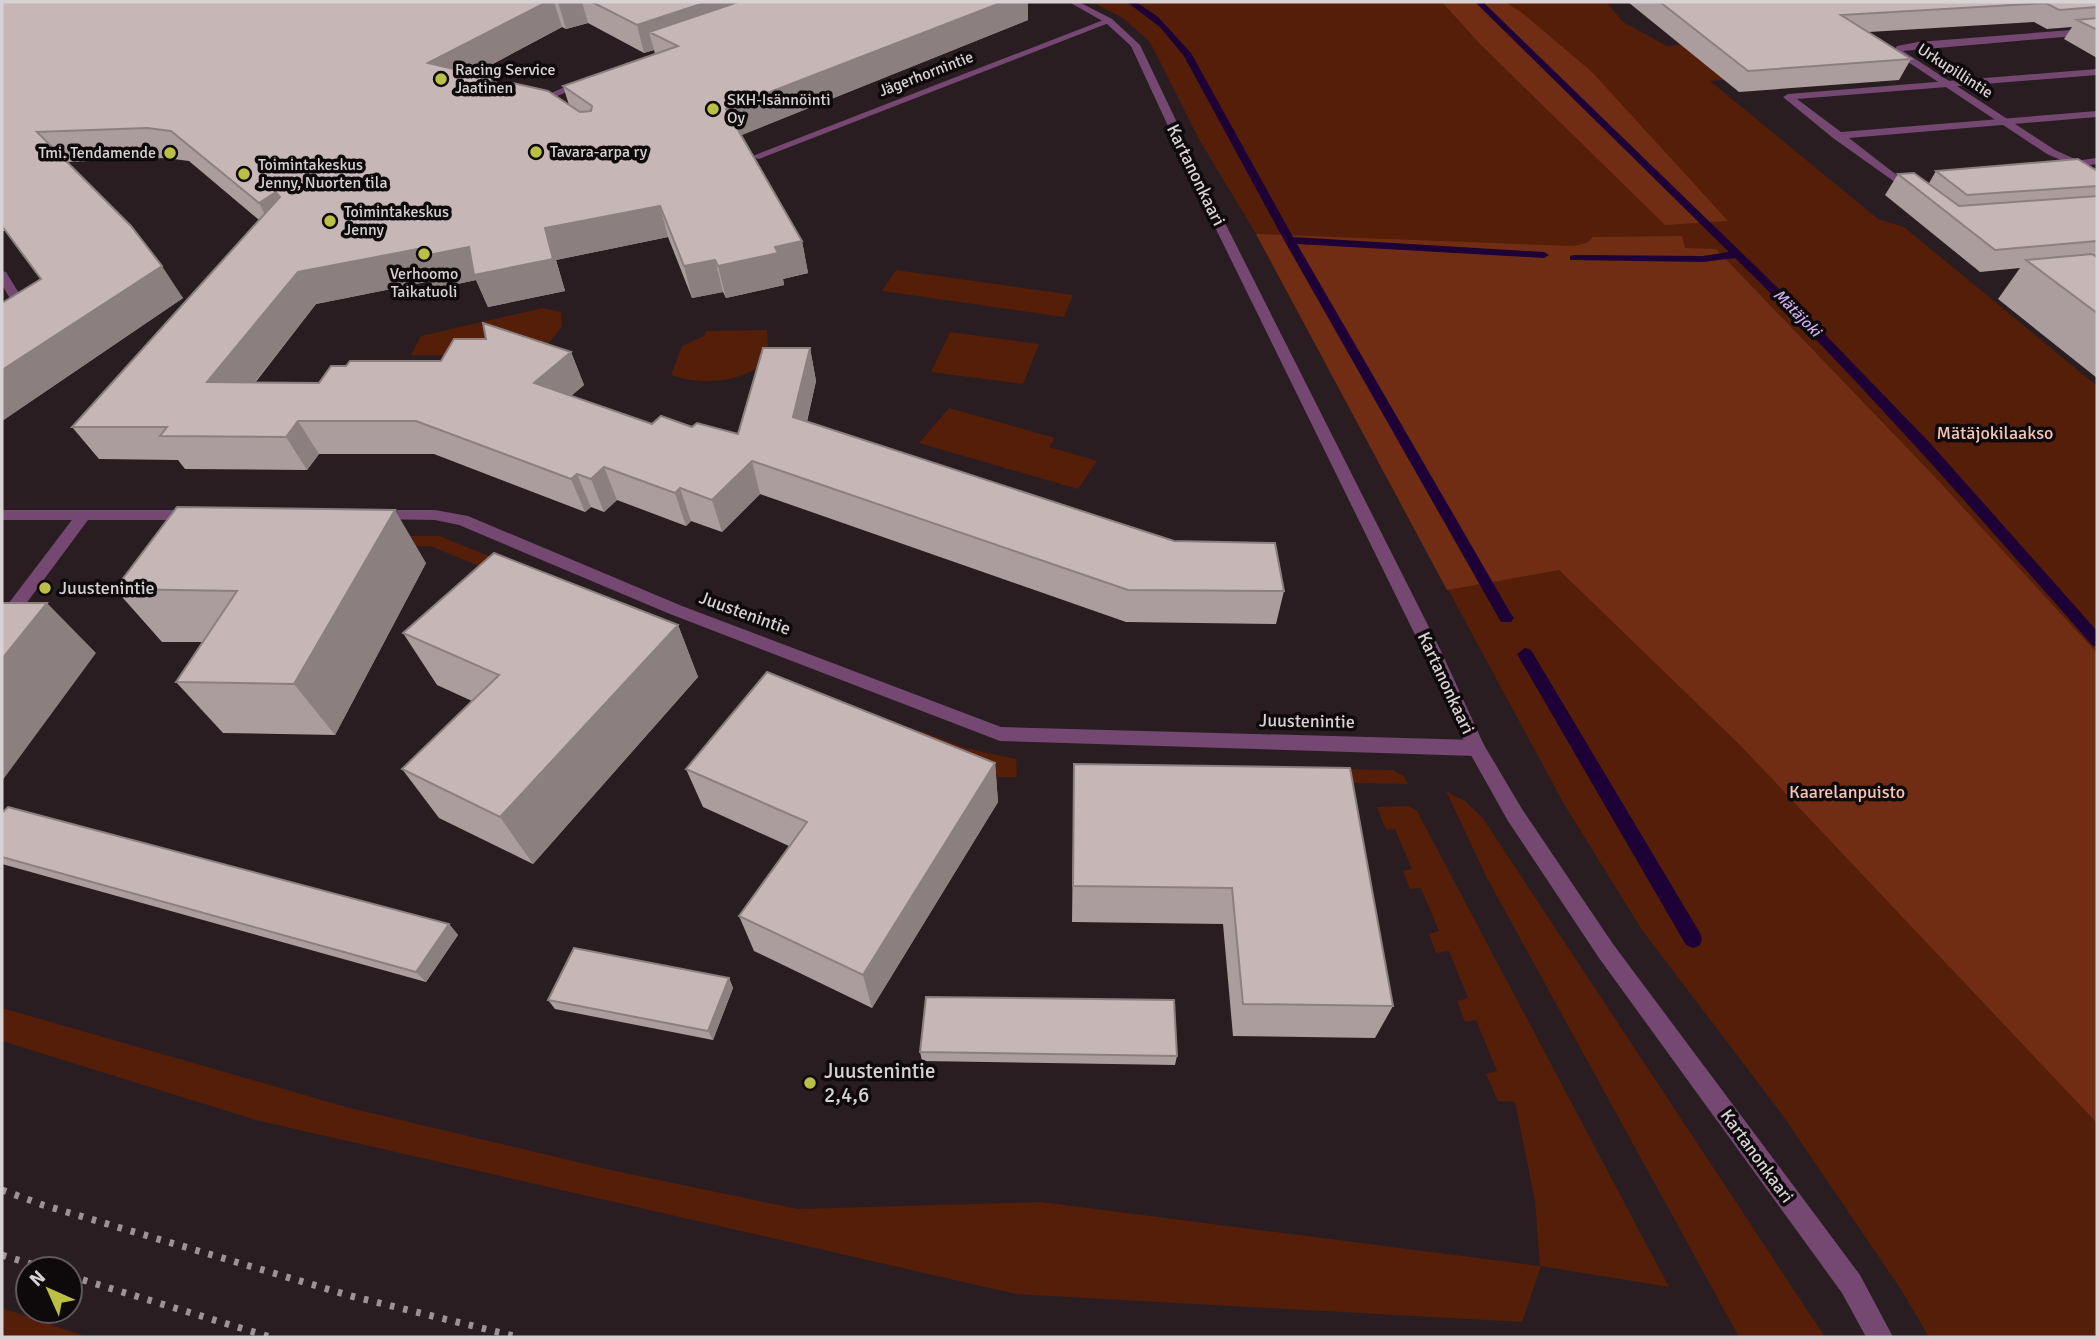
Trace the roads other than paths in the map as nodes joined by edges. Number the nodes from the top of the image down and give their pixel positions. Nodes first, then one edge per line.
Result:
1 (1073, 2) edge
2 (1109, 21) junction
3 (2097, 31) edge
4 (2097, 72) edge
5 (598, 76) edge
6 (1946, 85) junction
7 (539, 100) junction
8 (526, 106) edge
9 (551, 108) edge
10 (2097, 114) edge
11 (2004, 122) junction
12 (1837, 136) junction
13 (755, 157) edge
14 (2097, 161) edge
15 (2074, 163) junction
16 (2052, 168) edge
17 (2097, 173) edge
18 (1907, 184) edge
19 (2, 275) edge
20 (2, 335) edge
21 (2, 514) edge
22 (355, 515) edge
23 (83, 516) junction
24 (205, 521) edge
25 (2, 624) edge
26 (1476, 748) junction
27 (1880, 1337) edge

1 - 2 street, Kartanonkaari
2 - 13 street, Jägerhornintie
2 - 26 street, Kartanonkaari
3 - 6 street, Urkupillintie
4 - 6 street
5 - 7 street
6 - 11 street, Urkupillintie
6 - 12 street
7 - 8 street
7 - 9 street
10 - 11 street
11 - 12 street
11 - 15 street, Urkupillintie
12 - 18 street
14 - 15 street
15 - 16 street
15 - 17 street, Urkupillintie
19 - 20 street
21 - 23 street
22 - 26 street, Juustenintie
23 - 24 street
23 - 25 street
26 - 27 street, Kartanonkaari

